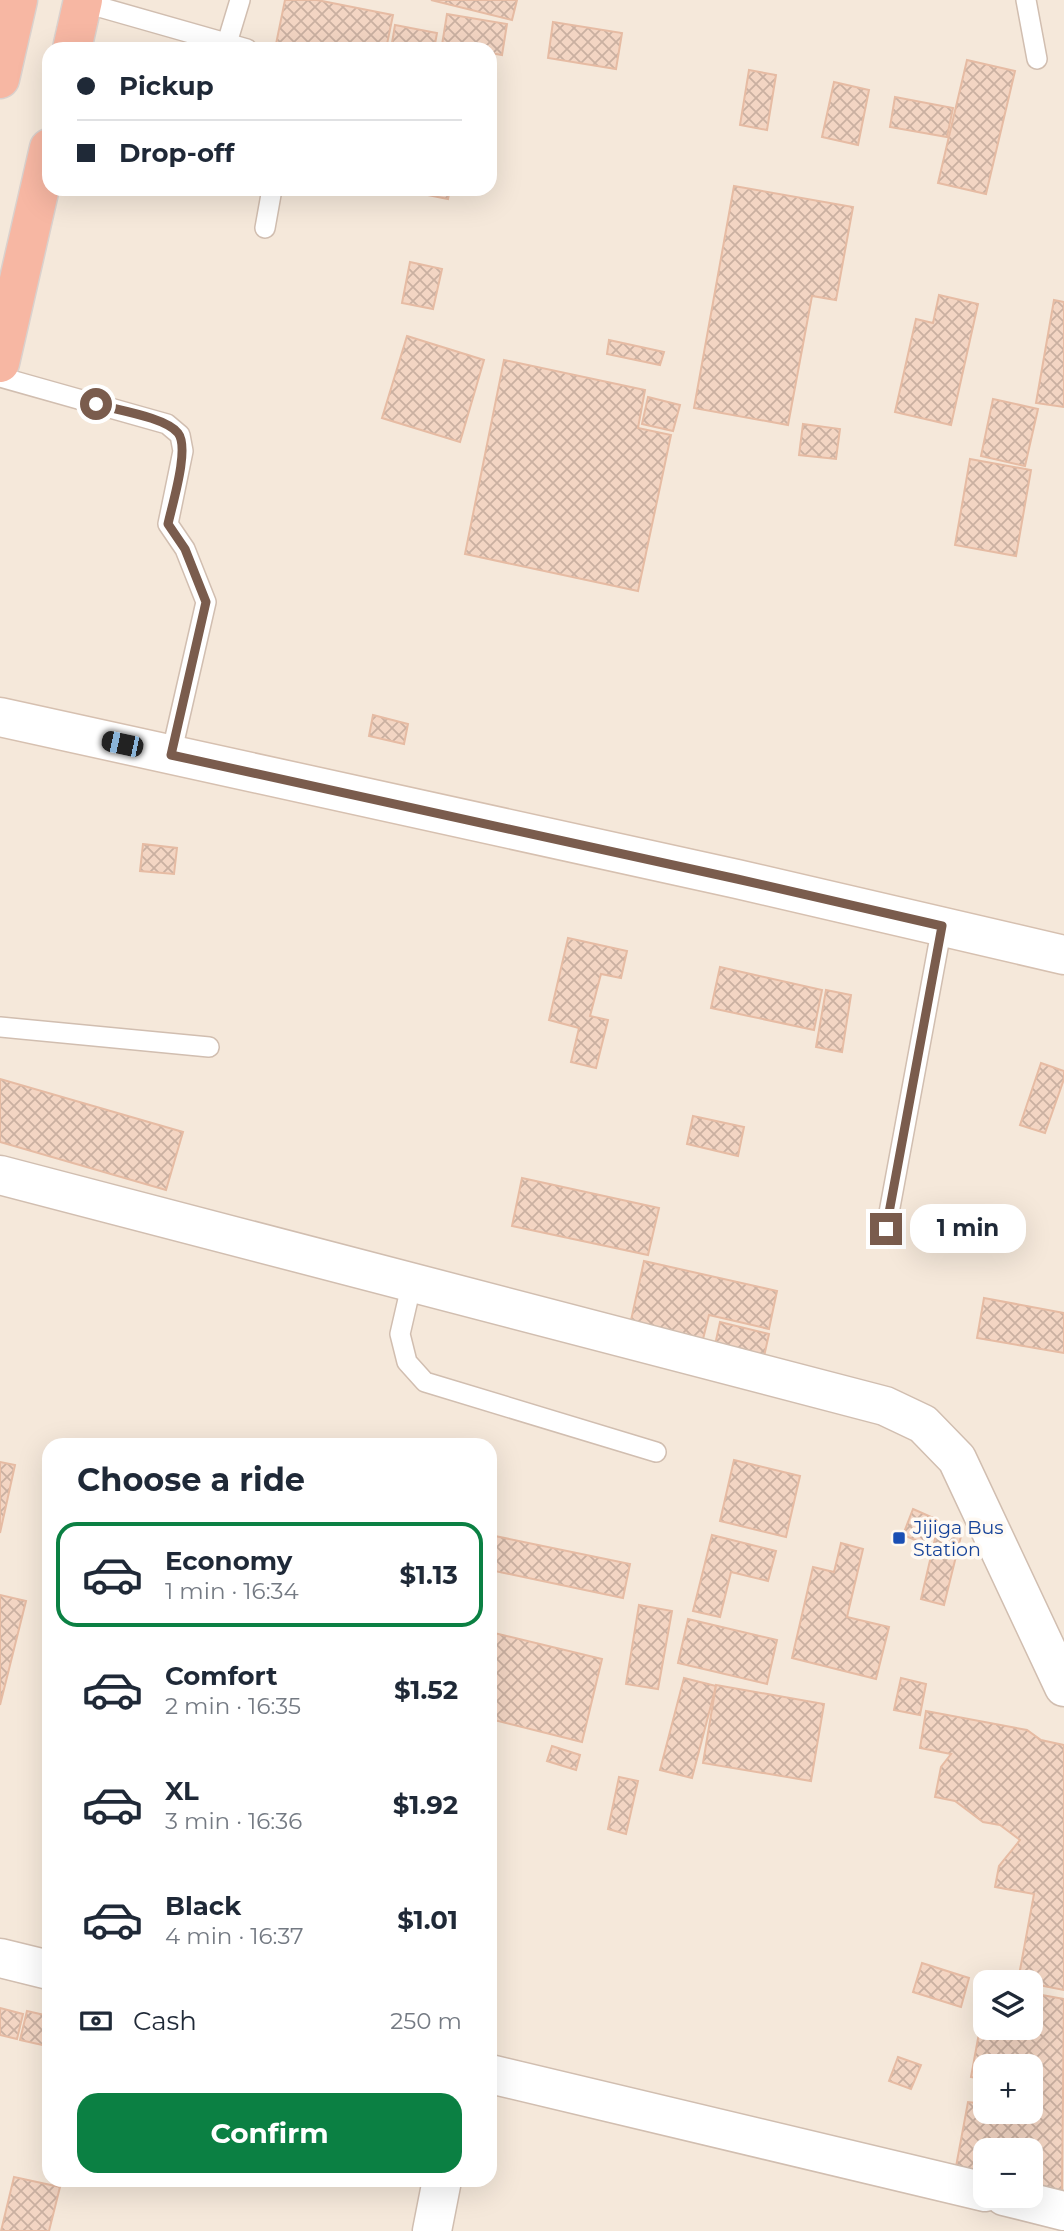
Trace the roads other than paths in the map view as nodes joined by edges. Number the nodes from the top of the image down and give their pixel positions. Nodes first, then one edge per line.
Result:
1 (18, 0) edge
2 (240, 0) edge
3 (1026, 0) edge
4 (83, 1) edge
5 (74, 42) edge
6 (224, 42) edge
7 (227, 42) edge
8 (1037, 60) dead end
9 (0, 79) edge
10 (42, 179) edge
11 (271, 196) edge
12 (265, 228) dead end
13 (0, 363) edge
14 (0, 377) edge
15 (0, 717) edge
16 (171, 755) junction
17 (942, 926) junction
18 (1064, 955) edge
19 (0, 1027) edge
20 (208, 1047) dead end
21 (0, 1175) edge
22 (886, 1229) dead end
23 (412, 1282) junction
24 (656, 1452) dead end
25 (1064, 1687) edge
26 (0, 1958) edge
27 (42, 1968) edge
28 (497, 2076) edge
29 (441, 2187) edge
30 (973, 2189) edge
31 (1043, 2206) edge
32 (1064, 2211) edge
33 (432, 2231) edge

1 - 9 highway
2 - 7 lane
3 - 8 lane
4 - 5 highway
4 - 6 lane
10 - 13 highway
11 - 12 lane
14 - 16 lane
15 - 16 street
16 - 17 street
17 - 18 street
17 - 22 lane
19 - 20 lane
21 - 23 street
23 - 24 lane
23 - 25 street
26 - 27 street
28 - 30 street
29 - 33 street
31 - 32 street

